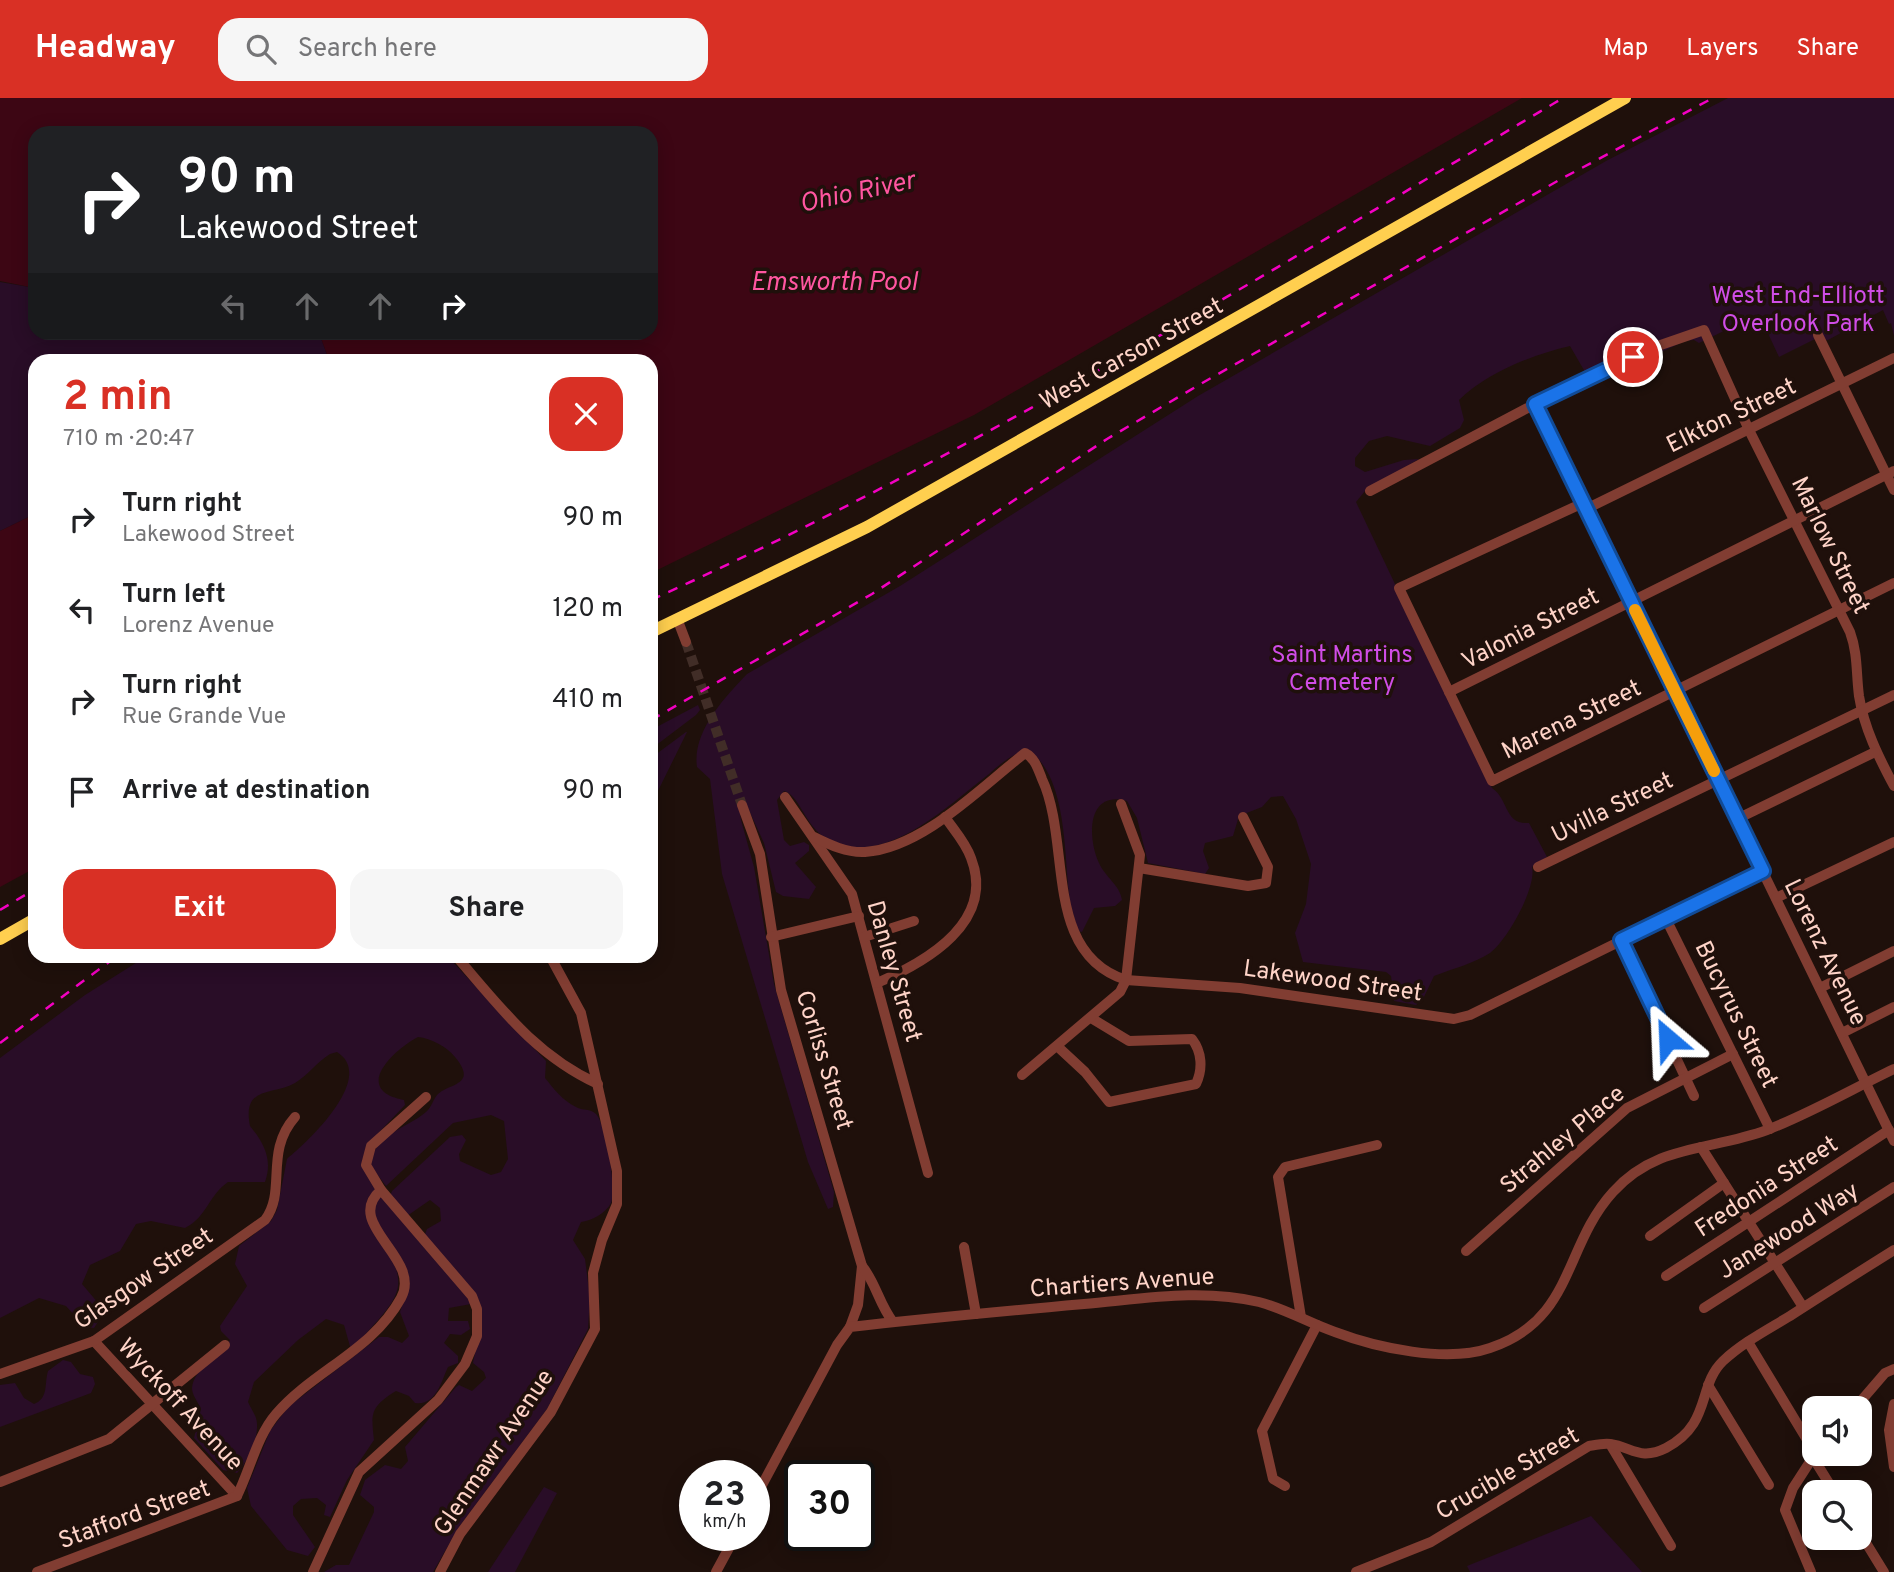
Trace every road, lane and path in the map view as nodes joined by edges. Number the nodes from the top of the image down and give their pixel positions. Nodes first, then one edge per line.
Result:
1 (1625, 98) edge
2 (1818, 335) dead end
3 (1894, 358) edge
4 (1843, 384) junction
5 (1535, 404) junction
6 (1749, 430) junction
7 (1890, 473) edge
8 (1894, 490) edge
9 (1370, 491) dead end
10 (1584, 506) junction
11 (1795, 519) junction
12 (1894, 583) edge
13 (1631, 601) junction
14 (1840, 610) junction
15 (678, 621) junction
16 (658, 629) edge
17 (686, 642) tunnel mouth
18 (1675, 691) junction
19 (1449, 692) junction
20 (1894, 695) edge
21 (1862, 709) junction
22 (1875, 752) junction
23 (1718, 779) junction
24 (1894, 786) edge
25 (785, 797) dead end
26 (1121, 804) dead end
27 (742, 805) tunnel mouth
28 (945, 817) junction
29 (1244, 817) dead end
30 (1737, 819) junction
31 (814, 837) junction
32 (1894, 842) edge
33 (1538, 867) dead end
34 (1139, 868) junction
35 (1763, 871) junction
36 (1776, 898) junction
37 (859, 916) junction
38 (1666, 919) junction
39 (914, 920) dead end
40 (28, 923) edge
41 (771, 937) junction
42 (864, 937) junction
43 (0, 939) edge
44 (1621, 940) junction
45 (1894, 951) edge
46 (462, 963) edge
47 (554, 963) edge
48 (1126, 980) junction
49 (877, 984) junction
50 (1820, 988) junction
51 (1894, 1007) edge
52 (1091, 1018) junction
53 (1842, 1033) junction
54 (1057, 1046) junction
55 (1732, 1054) junction
56 (1894, 1069) edge
57 (1022, 1075) dead end
58 (1686, 1078) junction
59 (1866, 1082) junction
60 (598, 1084) junction
61 (1694, 1096) dead end
62 (426, 1097) dead end
63 (295, 1117) dead end
64 (1770, 1129) junction
65 (1891, 1135) edge
66 (1377, 1145) dead end
67 (1701, 1147) junction
68 (928, 1174) dead end
69 (1724, 1183) junction
70 (1894, 1187) edge
71 (381, 1190) junction
72 (1749, 1223) junction
73 (1650, 1236) dead end
74 (964, 1247) dead end
75 (1894, 1250) edge
76 (1466, 1251) dead end
77 (1776, 1264) junction
78 (862, 1265) junction
79 (1666, 1276) dead end
80 (1803, 1307) junction
81 (1704, 1308) dead end
82 (976, 1314) junction
83 (1301, 1318) junction
84 (893, 1322) junction
85 (1317, 1325) junction
86 (850, 1327) junction
87 (94, 1341) junction
88 (1748, 1342) junction
89 (225, 1345) dead end
90 (1894, 1369) edge
91 (0, 1374) edge
92 (1708, 1385) junction
93 (1865, 1396) edge
94 (154, 1405) junction
95 (1893, 1410) edge
96 (1802, 1432) edge
97 (1610, 1444) junction
98 (1807, 1466) edge
99 (1894, 1467) edge
100 (770, 1470) edge
101 (0, 1482) edge
102 (1769, 1485) dead end
103 (1285, 1486) dead end
104 (237, 1496) junction
105 (1671, 1546) dead end
106 (1870, 1550) edge
107 (727, 1551) edge
108 (37, 1572) edge
109 (313, 1572) edge
110 (440, 1572) edge
111 (716, 1572) edge
112 (1356, 1572) edge
113 (1811, 1572) edge
114 (1884, 1572) edge

1 - 15 main road, West Carson Street
2 - 4 street
3 - 4 street, Elkton Street
4 - 6 street, Elkton Street
4 - 7 street
5 - 6 street, Marlow Street
5 - 9 street
5 - 10 street, Lorenz Avenue
6 - 10 street, Elkton Street
6 - 11 street, Marlow Street
7 - 8 street
7 - 11 street, Valonia Street
10 - 13 street, Lorenz Avenue
10 - 19 street, Elkton Street
11 - 13 street, Valonia Street
11 - 14 street, Marlow Street
12 - 14 street, Marena Street
13 - 18 street, Lorenz Avenue
13 - 19 street, Valonia Street
14 - 18 street, Marena Street
14 - 21 street, Marlow Street
15 - 16 main road, West Carson Street
15 - 17 street
18 - 19 street, Marena Street
18 - 23 street, Lorenz Avenue
20 - 21 street, Uvilla Street
21 - 22 street, Marlow Street
21 - 23 street, Uvilla Street
22 - 24 street, Marlow Street
22 - 30 street
23 - 30 street, Lorenz Avenue
23 - 33 street, Uvilla Street
25 - 31 street, Danley Street
26 - 34 street
27 - 41 street, Corliss Street
28 - 31 street
28 - 48 street, Lakewood Street
28 - 49 street
29 - 34 street
30 - 35 street, Lorenz Avenue
31 - 37 street, Danley Street
32 - 36 street
34 - 48 street
35 - 36 street, Lorenz Avenue
35 - 38 street, Lakewood Street
36 - 50 street, Lorenz Avenue
37 - 41 street
37 - 42 street, Danley Street
38 - 44 street, Lakewood Street
38 - 55 street, Bucyrus Street
39 - 42 street
40 - 43 main road
41 - 78 street, Corliss Street
42 - 49 street, Danley Street
44 - 48 street, Lakewood Street
44 - 58 street
45 - 50 street
46 - 60 street
47 - 60 street, Glenmawr Avenue
48 - 52 street
49 - 68 street, Danley Street
50 - 53 street, Lorenz Avenue
51 - 53 street
52 - 54 street
52 - 54 street
53 - 59 street, Lorenz Avenue
54 - 57 street
55 - 58 street, Strahley Place
55 - 64 street, Bucyrus Street
56 - 59 street, Chartiers Avenue
58 - 61 street
58 - 76 street, Strahley Place
59 - 64 street, Chartiers Avenue
59 - 65 street, Lorenz Avenue
60 - 110 street, Glenmawr Avenue
62 - 71 street
63 - 87 street, Glasgow Street
64 - 67 street, Chartiers Avenue
65 - 72 street, Fredonia Street
66 - 83 street
67 - 69 street
67 - 85 street, Chartiers Avenue
69 - 72 street
69 - 73 street
70 - 77 street, Janewood Way
71 - 104 street, Stafford Street
71 - 109 street
72 - 77 street
72 - 79 street, Fredonia Street
74 - 82 street
75 - 80 street, Crucible Street
77 - 80 street
77 - 81 street, Janewood Way
78 - 84 street
78 - 86 street, Corliss Street
80 - 88 street, Crucible Street
82 - 83 street, Chartiers Avenue
82 - 84 street, Chartiers Avenue
83 - 85 street, Chartiers Avenue
84 - 86 street, Chartiers Avenue
85 - 103 street
86 - 100 street
87 - 91 street, Glasgow Street
87 - 94 street, Wyckoff Avenue
88 - 92 street, Crucible Street
88 - 96 street
89 - 94 street
90 - 93 street
92 - 97 street, Crucible Street
92 - 102 street
94 - 101 street
94 - 104 street, Wyckoff Avenue
95 - 99 street
97 - 105 street
97 - 112 street, Crucible Street
98 - 113 street
104 - 108 street, Stafford Street
106 - 114 street
107 - 111 street

